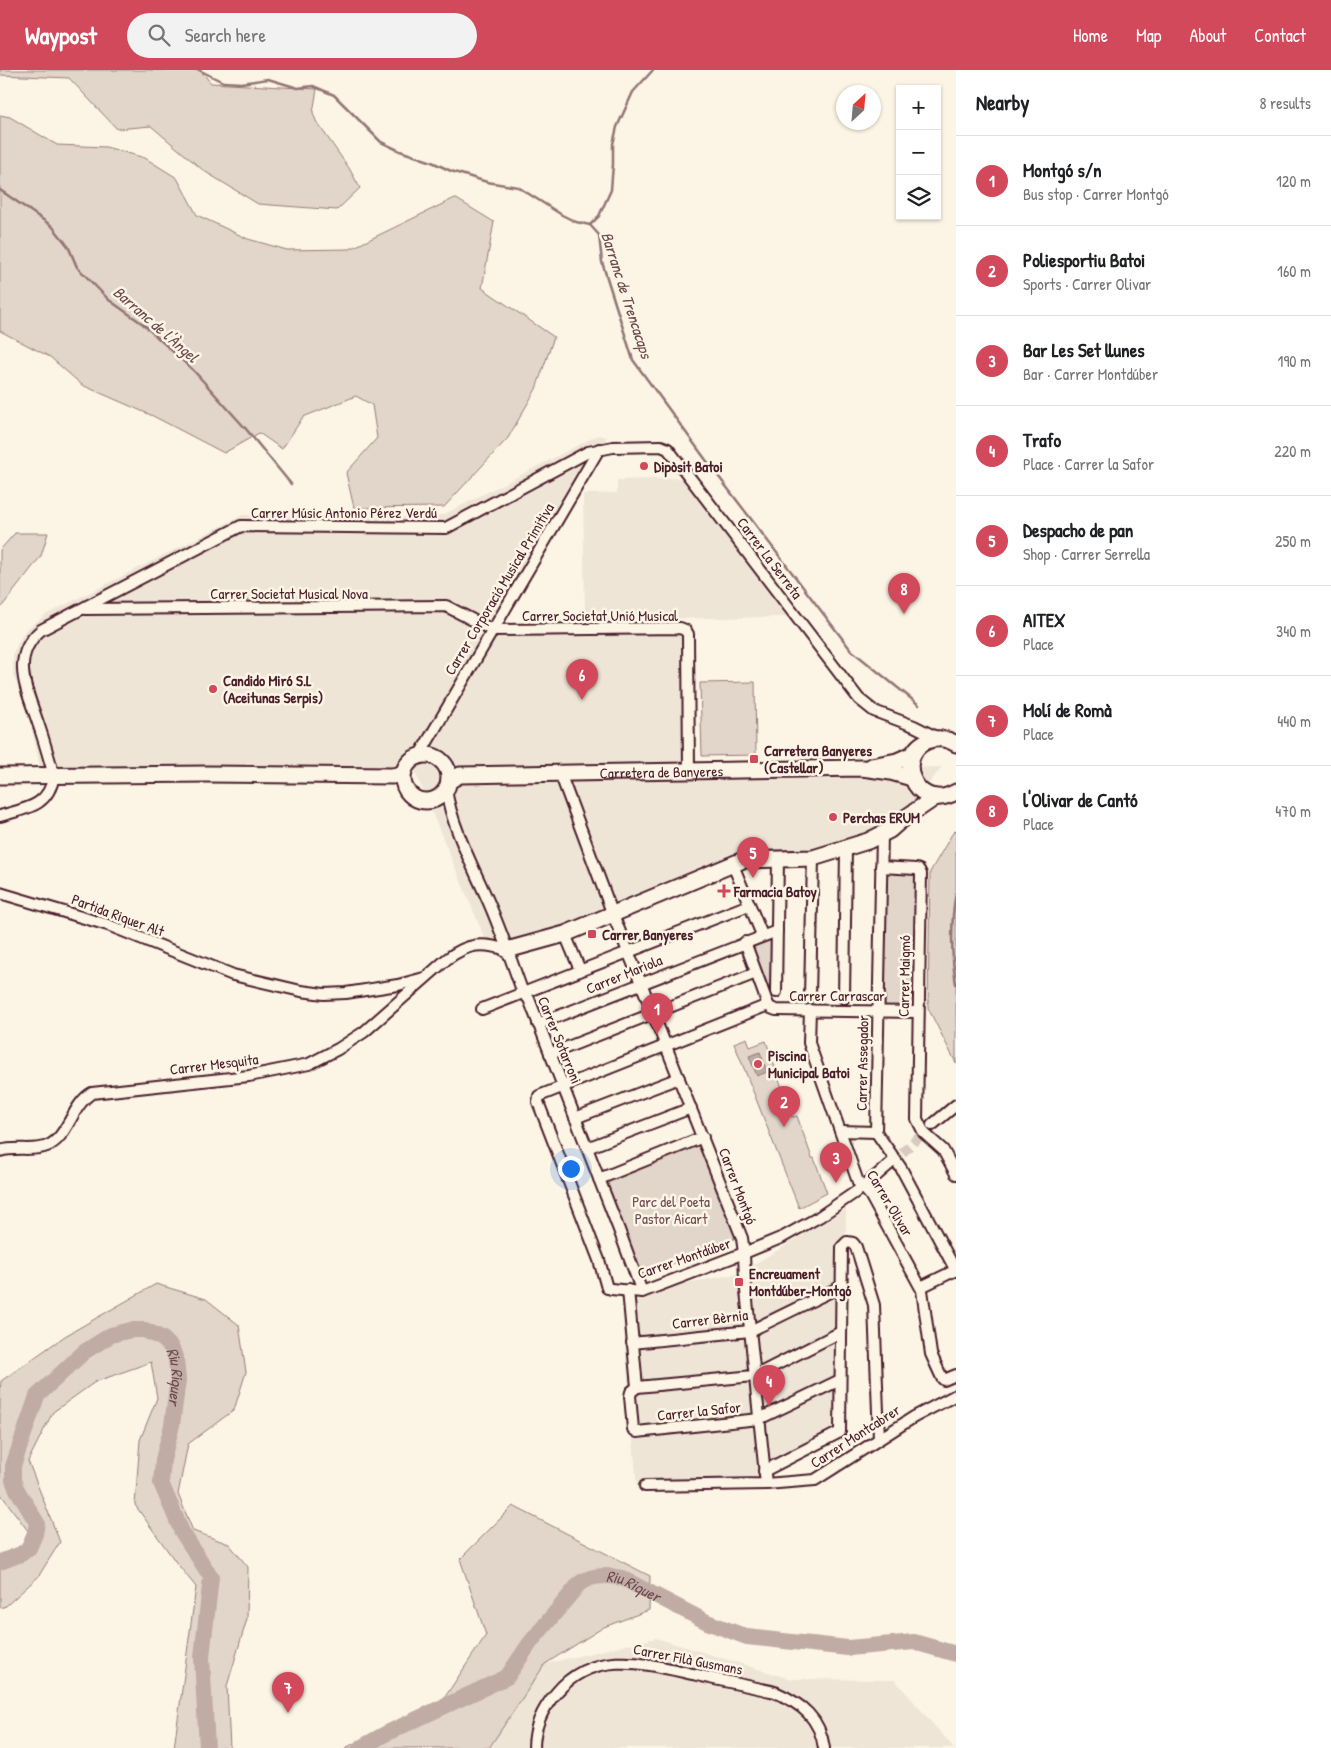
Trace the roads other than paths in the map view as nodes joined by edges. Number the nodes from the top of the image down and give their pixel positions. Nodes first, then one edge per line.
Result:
1 (599, 449) junction
2 (81, 609) junction
3 (492, 630) junction
4 (905, 723) junction
5 (938, 738) junction
6 (956, 744) edge
7 (917, 750) junction
8 (425, 752) junction
9 (862, 768) junction
10 (689, 771) junction
11 (560, 773) junction
12 (0, 776) edge
13 (54, 776) junction
14 (399, 778) junction
15 (914, 782) junction
16 (448, 785) junction
17 (955, 794) edge
18 (936, 797) junction
19 (0, 816) edge
20 (899, 822) junction
21 (882, 840) junction
22 (846, 848) junction
23 (813, 858) junction
24 (778, 859) junction
25 (733, 864) junction
26 (881, 867) junction
27 (0, 893) edge
28 (749, 905) junction
29 (613, 915) junction
30 (777, 931) junction
31 (565, 934) junction
32 (762, 935) junction
33 (745, 942) junction
34 (507, 950) junction
35 (628, 951) junction
36 (580, 970) junction
37 (756, 973) junction
38 (427, 977) junction
39 (641, 982) junction
40 (776, 992) dead end
41 (523, 993) junction
42 (810, 996) dead end
43 (844, 998) dead end
44 (768, 1005) junction
45 (482, 1010) dead end
46 (810, 1010) junction
47 (878, 1010) junction
48 (918, 1012) junction
49 (654, 1014) junction
50 (538, 1024) junction
51 (666, 1045) junction
52 (550, 1054) junction
53 (679, 1078) junction
54 (563, 1087) junction
55 (956, 1105) edge
56 (691, 1108) junction
57 (575, 1118) junction
58 (932, 1125) tunnel mouth
59 (840, 1131) junction
60 (876, 1132) junction
61 (703, 1137) junction
62 (587, 1148) junction
63 (0, 1151) edge
64 (891, 1163) tunnel mouth
65 (956, 1174) edge
66 (599, 1179) junction
67 (863, 1187) junction
68 (744, 1253) junction
69 (956, 1270) edge
70 (842, 1286) junction
71 (921, 1288) junction
72 (609, 1289) joint
73 (628, 1290) junction
74 (642, 1292) junction
75 (750, 1331) junction
76 (841, 1332) junction
77 (632, 1343) junction
78 (754, 1376) junction
79 (956, 1376) edge
80 (840, 1380) junction
81 (637, 1387) junction
82 (956, 1395) edge
83 (759, 1419) junction
84 (879, 1439) junction
85 (764, 1470) junction
86 (766, 1484) junction
87 (645, 1486) dead end
88 (534, 1748) edge
89 (824, 1748) edge

1 - 2 street, Carrer Músic Antonio Pérez Verdú
1 - 3 street, Carrer Corporació Musical Primitiva
1 - 4 street, Carrer La Serreta
2 - 3 street, Carrer Societat Musical Nova
2 - 13 street, Carrer Músic Antonio Pérez Verdú
3 - 8 street, Carrer Corporació Musical Primitiva
3 - 10 street, Carrer Societat Unió Musical
4 - 5 street, Carrer La Serreta
4 - 7 street
5 - 6 main road
5 - 7 main road, Carretera de Banyeres
7 - 9 main road, Carretera de Banyeres
7 - 15 main road
8 - 14 main road
8 - 16 main road
9 - 10 main road, Carretera de Banyeres
9 - 15 main road, Carretera de Banyeres
10 - 11 main road, Carretera de Banyeres
11 - 16 main road, Carretera de Banyeres
11 - 29 street, Carrer Montgó
12 - 13 main road
13 - 14 main road
13 - 19 street
14 - 16 main road
15 - 18 main road, Carretera de Banyeres
15 - 20 main road
16 - 34 street, Carrer Sotarroni
17 - 18 main road
18 - 20 main road
20 - 21 main road
21 - 22 main road
21 - 26 street, Carrer Assegador
22 - 23 main road
22 - 43 street
23 - 24 main road
23 - 42 street
24 - 25 main road
24 - 30 street
25 - 28 street
25 - 29 main road
26 - 47 street, Carrer Assegador
26 - 48 street, Carrer Maigmó
27 - 38 street, Partida Riquer Alt
28 - 32 street
28 - 35 street
29 - 31 main road
29 - 35 street, Carrer Montgó
30 - 32 street, Carrer Mariola
30 - 40 street
31 - 34 main road
31 - 36 street
32 - 33 street, Carrer Mariola
33 - 37 street
33 - 39 street, Carrer Mariola
34 - 38 street
34 - 41 street, Carrer Sotarroni
35 - 36 street
35 - 39 street, Carrer Montgó
36 - 41 street
37 - 44 street
37 - 49 street
38 - 63 street, Carrer Mesquita
39 - 49 street, Carrer Montgó
39 - 50 street, Carrer Mariola
41 - 45 street
41 - 50 street, Carrer Sotarroni
44 - 46 street, Carrer Carrascar
44 - 51 street, Carrer Carrascar
46 - 47 street, Carrer Carrascar
46 - 59 street, Carrer Olivar
47 - 48 street, Carrer Carrascar
47 - 60 street, Carrer Assegador
48 - 65 street, Carrer Maigmó
49 - 51 street, Carrer Montgó
49 - 52 street
50 - 52 street, Carrer Sotarroni
51 - 53 street, Carrer Montgó
51 - 54 street, Carrer Carrascar
52 - 54 street, Carrer Sotarroni
53 - 56 street, Carrer Montgó
53 - 57 street
54 - 57 street, Carrer Sotarroni
54 - 72 street, Carrer Carrascar
55 - 58 street
56 - 61 street, Carrer Montgó
56 - 62 street
57 - 62 street, Carrer Sotarroni
59 - 60 street
59 - 67 street, Carrer Olivar
60 - 69 street, Carrer Assegador
61 - 66 street
61 - 68 street, Carrer Montgó
62 - 66 street, Carrer Sotarroni
64 - 67 street, Carrer Montdúber
66 - 74 street, Carrer Sotarroni
67 - 68 street, Carrer Montdúber
67 - 71 street, Carrer Olivar
68 - 74 street, Carrer Montdúber
68 - 75 street, Carrer Montgó
69 - 71 street
70 - 75 street, Carrer Bèrnia
70 - 76 street
70 - 84 street
71 - 79 street, Carrer Olivar
72 - 73 street, Carrer Montdúber
73 - 74 street, Carrer Montdúber
73 - 77 street
75 - 77 street, Carrer Bèrnia
75 - 78 street, Carrer Montgó
76 - 78 street
76 - 80 street
77 - 81 street
78 - 81 street
78 - 83 street, Carrer Montgó
80 - 83 street, Carrer la Safor
80 - 85 street
81 - 83 street, Carrer la Safor
82 - 84 street, Carrer Montcabrer
83 - 85 street, Carrer Montgó
84 - 86 street, Carrer Montcabrer
85 - 86 street, Carrer Montgó
86 - 87 street, Carrer Montcabrer
88 - 89 street, Carrer Filà Gusmans

